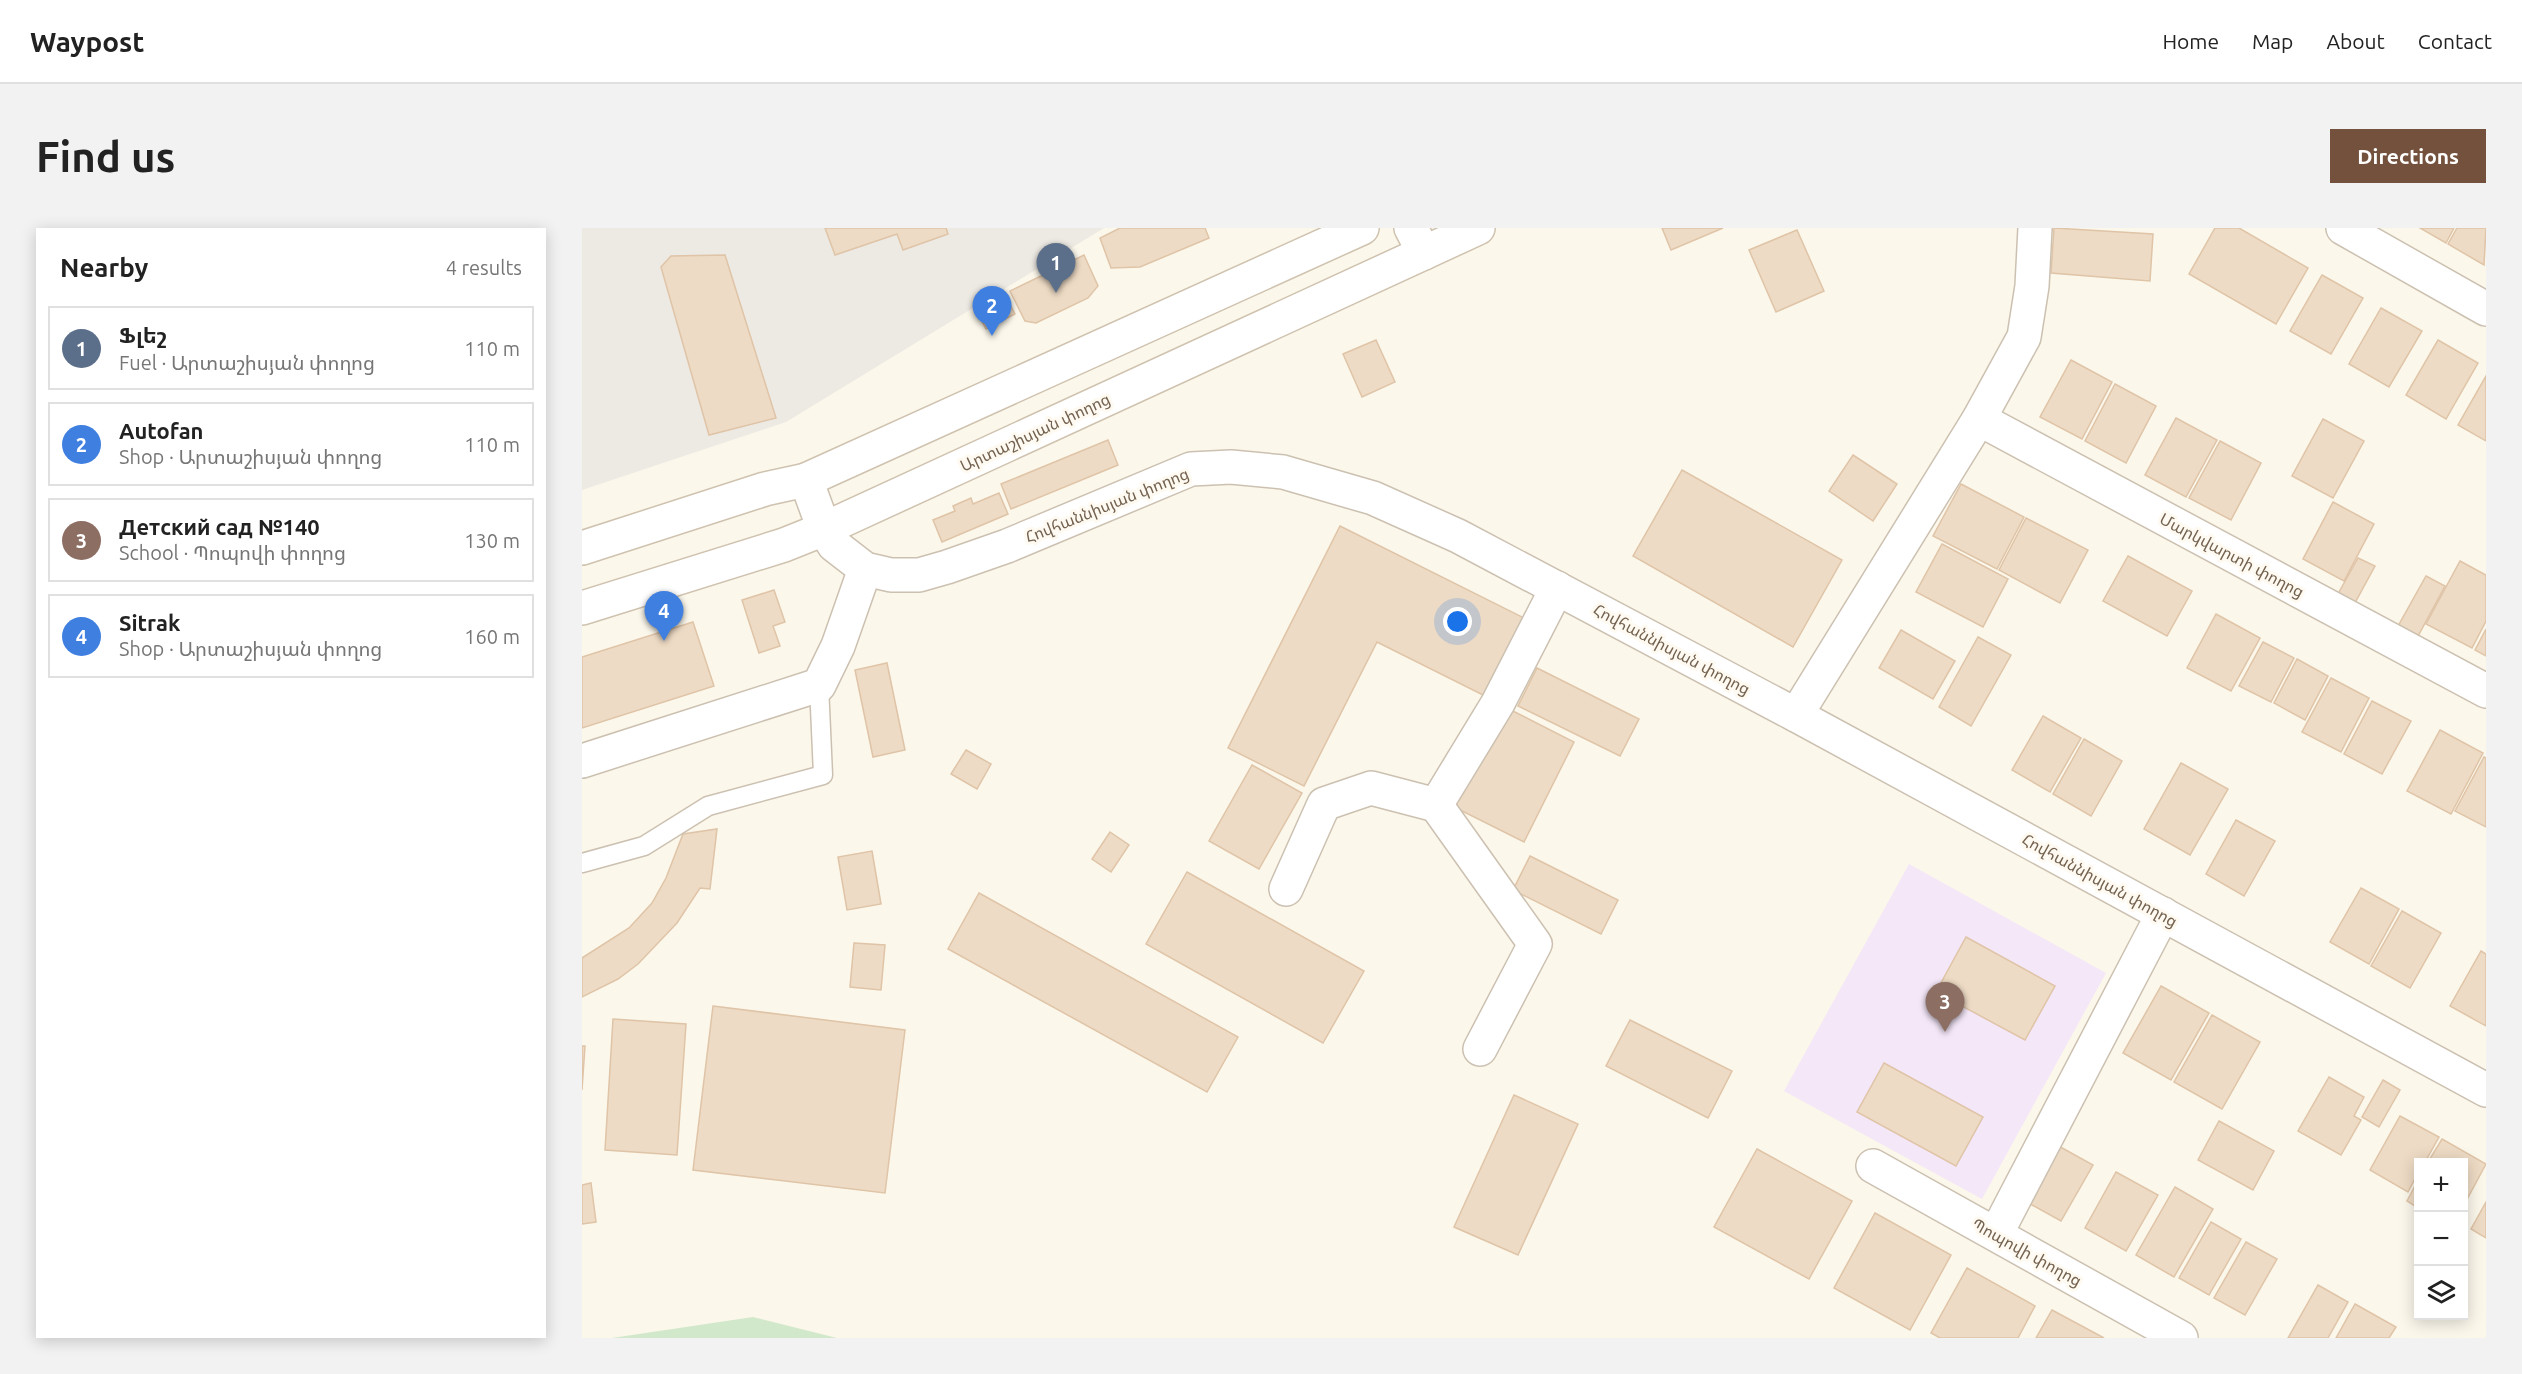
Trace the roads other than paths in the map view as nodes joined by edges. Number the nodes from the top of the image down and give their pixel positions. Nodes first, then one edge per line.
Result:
1 (1362, 228) edge
2 (1478, 228) edge
3 (2035, 228) edge
4 (2343, 228) edge
5 (1417, 241) edge
6 (2486, 309) edge
7 (1979, 419) junction
8 (806, 480) junction
9 (824, 529) junction
10 (582, 548) edge
11 (865, 569) junction
12 (1557, 588) junction
13 (582, 608) edge
14 (819, 685) junction
15 (2486, 691) edge
16 (1796, 715) junction
17 (582, 761) edge
18 (1436, 805) junction
19 (582, 863) edge
20 (1286, 889) dead end
21 (2163, 915) junction
22 (1480, 1049) dead end
23 (2486, 1090) edge
24 (1873, 1166) dead end
25 (1996, 1234) junction
26 (2181, 1338) edge

1 - 8 street
2 - 5 street, Արտաշիսյան փողոց
3 - 7 street
4 - 6 street
5 - 9 street, Արտաշիսյան փողոց
7 - 15 street, Մարկվարտի փողոց
7 - 16 street
8 - 9 street
8 - 10 street
9 - 11 street, Հովհաննիսյան փողոց
9 - 13 street, Արտաշիսյան փողոց
11 - 12 street, Հովհաննիսյան փողոց
11 - 14 street
12 - 16 street, Հովհաննիսյան փողոց
12 - 18 street
14 - 17 street
14 - 19 lane
16 - 21 street, Հովհաննիսյան փողոց
18 - 20 street
18 - 22 street
21 - 23 street, Հովհաննիսյան փողոց
21 - 25 street
24 - 25 street, Պոպովի փողոց
25 - 26 street, Պոպովի փողոց

